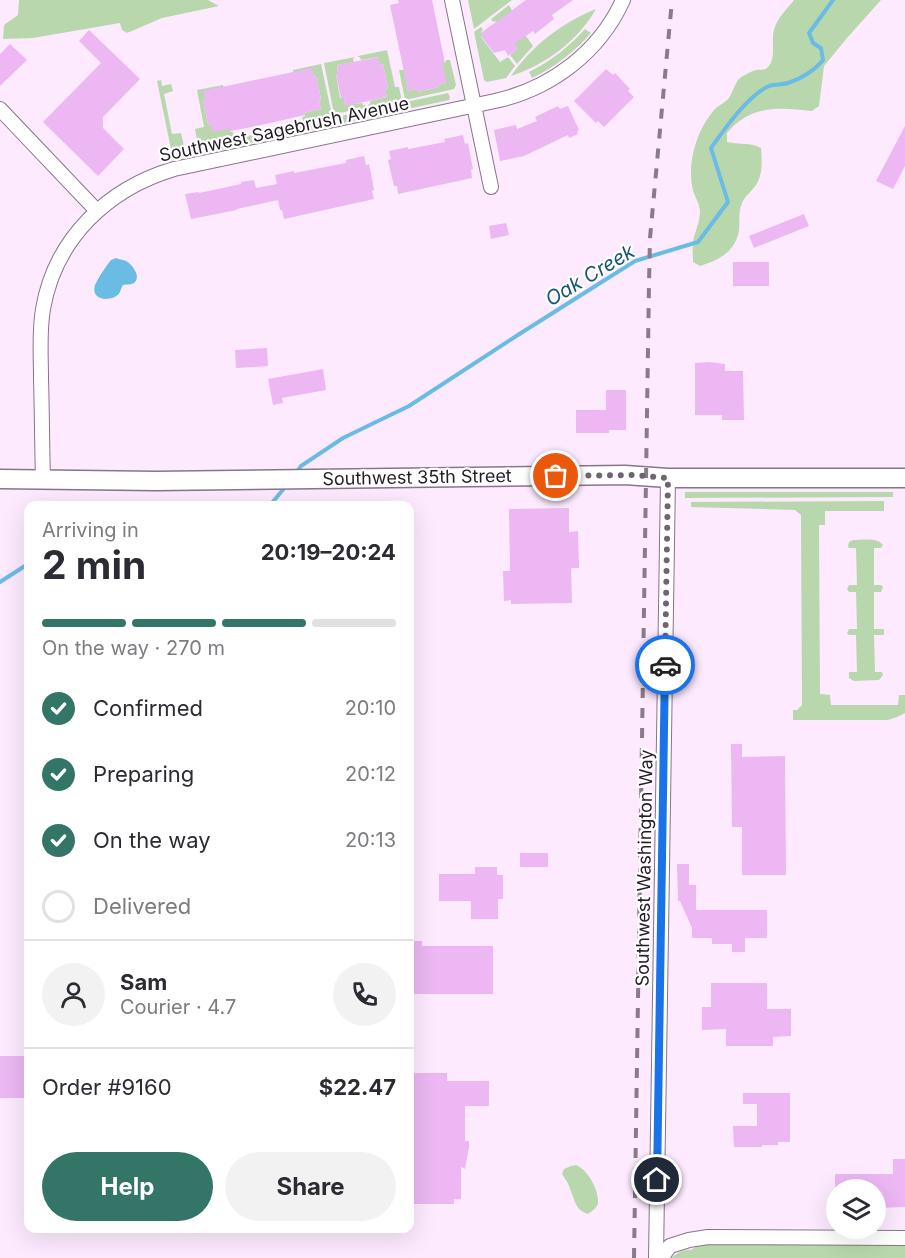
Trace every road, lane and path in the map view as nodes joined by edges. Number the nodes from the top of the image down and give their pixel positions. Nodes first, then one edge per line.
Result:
1 (452, 0) edge
2 (623, 0) edge
3 (474, 105) junction
4 (0, 110) edge
5 (491, 187) dead end
6 (97, 211) junction
7 (668, 478) junction
8 (905, 478) edge
9 (0, 479) edge
10 (43, 479) junction
11 (905, 1238) edge
12 (656, 1258) edge
13 (661, 1258) edge

1 - 3 street
2 - 3 street, Southwest Sagebrush Avenue
3 - 5 street
3 - 6 street, Southwest Sagebrush Avenue
4 - 6 street
6 - 10 street, Southwest Sagebrush Avenue
7 - 8 main road, Southwest 35th Street
7 - 10 main road, Southwest 35th Street
7 - 12 street, Southwest Washington Way
9 - 10 main road, Southwest 35th Street
11 - 13 street

